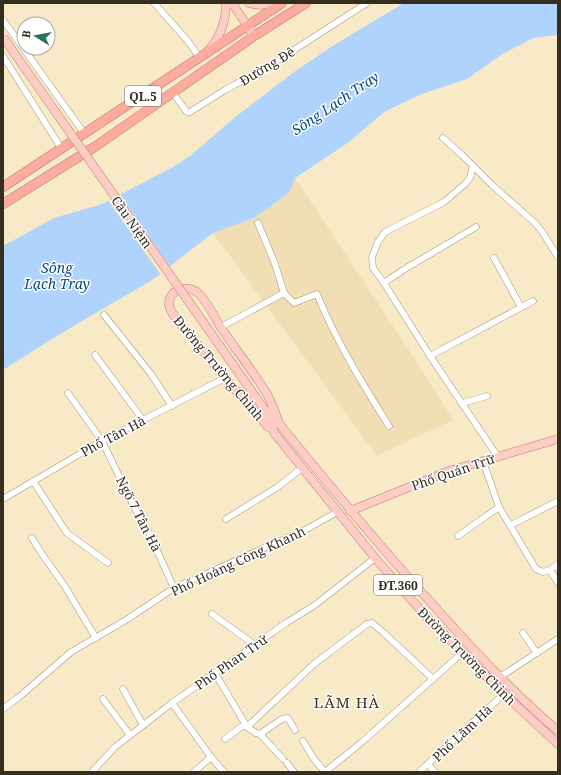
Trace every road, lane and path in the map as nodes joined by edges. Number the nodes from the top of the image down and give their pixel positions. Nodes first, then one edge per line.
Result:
1 (154, 3) edge
2 (226, 3) edge
3 (232, 3) edge
4 (248, 3) edge
5 (274, 3) edge
6 (282, 3) edge
7 (306, 3) edge
8 (367, 3) edge
9 (3, 20) edge
10 (248, 26) junction
11 (254, 36) junction
12 (3, 37) edge
13 (3, 56) edge
14 (202, 56) junction
15 (172, 92) junction
16 (84, 133) junction
17 (443, 138) dead end
18 (61, 148) junction
19 (474, 166) junction
20 (3, 187) edge
21 (3, 204) edge
22 (258, 223) dead end
23 (476, 228) dead end
24 (558, 257) edge
25 (494, 258) dead end
26 (384, 283) junction
27 (284, 293) junction
28 (533, 301) dead end
29 (520, 308) junction
30 (104, 315) dead end
31 (221, 327) junction
32 (95, 355) dead end
33 (430, 356) junction
34 (225, 378) junction
35 (68, 393) dead end
36 (486, 396) dead end
37 (463, 403) junction
38 (172, 406) junction
39 (262, 406) junction
40 (143, 420) junction
41 (281, 426) junction
42 (389, 426) dead end
43 (274, 434) junction
44 (558, 439) edge
45 (102, 441) junction
46 (498, 457) junction
47 (483, 461) junction
48 (302, 468) junction
49 (33, 481) junction
50 (3, 499) edge
51 (558, 501) edge
52 (499, 507) junction
53 (350, 511) junction
54 (337, 512) junction
55 (226, 519) dead end
56 (511, 525) junction
57 (458, 536) dead end
58 (32, 538) dead end
59 (375, 558) junction
60 (108, 563) dead end
61 (558, 564) edge
62 (550, 570) junction
63 (558, 583) edge
64 (174, 588) junction
65 (212, 614) dead end
66 (523, 634) dead end
67 (96, 638) junction
68 (558, 639) edge
69 (255, 645) junction
70 (462, 653) junction
71 (537, 653) junction
72 (215, 673) junction
73 (500, 677) junction
74 (433, 679) junction
75 (123, 689) dead end
76 (504, 694) junction
77 (103, 698) dead end
78 (172, 703) junction
79 (3, 709) edge
80 (144, 725) junction
81 (246, 726) junction
82 (295, 730) dead end
83 (558, 731) edge
84 (260, 734) junction
85 (130, 735) junction
86 (225, 739) dead end
87 (303, 741) dead end
88 (558, 744) edge
89 (211, 757) junction
90 (428, 764) junction
91 (92, 772) edge
92 (194, 772) edge
93 (224, 772) edge
94 (294, 772) edge
95 (325, 772) edge
96 (419, 772) edge
97 (435, 772) edge

1 - 14 street
2 - 14 main road
3 - 10 main road
4 - 5 main road
6 - 10 highway, QL.5
7 - 11 highway, QL.5
8 - 15 street, Đường Đê
9 - 16 street
10 - 11 main road
10 - 14 highway, QL.5
11 - 15 highway, QL.5
12 - 39 main road, Cầu Niệm, bridge
13 - 18 street
14 - 16 highway, QL.5
15 - 21 highway, QL.5
16 - 18 highway, QL.5
17 - 19 street
18 - 20 highway, QL.5
19 - 24 street
19 - 26 street
22 - 27 street
23 - 26 street
25 - 29 street
26 - 33 street
27 - 31 street
27 - 42 street
28 - 29 street
29 - 33 street
30 - 38 street
31 - 34 main road, Đường Trường Chinh
31 - 41 main road, Đường Trường Chinh
32 - 40 street
33 - 37 street
34 - 38 street, Phố Tân Hà
34 - 43 main road, Đường Trường Chinh
35 - 45 street, Ngõ 7 Tân Hà
36 - 37 street
37 - 46 street
38 - 40 street, Phố Tân Hà
39 - 41 main road, Đường Trường Chinh / ĐT.360
39 - 43 main road, Đường Trường Chinh / ĐT.360
40 - 45 street, Phố Tân Hà
41 - 53 main road, Đường Trường Chinh / ĐT.360
43 - 48 main road, Đường Trường Chinh / ĐT.360
44 - 46 main road, Phố Quán Trữ
45 - 49 street, Phố Tân Hà
45 - 64 street, Ngõ 7 Tân Hà
46 - 47 main road, Phố Quán Trữ
47 - 52 street
47 - 53 main road, Phố Quán Trữ
48 - 54 main road, Đường Trường Chinh / ĐT.360
48 - 55 street
49 - 50 street, Phố Tân Hà
49 - 60 street
51 - 56 street
52 - 56 street
52 - 57 street
53 - 73 main road, Đường Trường Chinh / ĐT.360
54 - 59 main road, Đường Trường Chinh / ĐT.360
54 - 64 street, Phố Hoàng Công Khanh
56 - 62 street
58 - 67 street
59 - 69 street, Phố Phan Trứ
59 - 70 main road, Đường Trường Chinh / ĐT.360
61 - 62 street
62 - 63 street
64 - 67 street, Phố Hoàng Công Khanh
65 - 69 street
66 - 71 street
67 - 79 street, Phố Hoàng Công Khanh
68 - 71 street
69 - 72 street, Phố Phan Trứ
70 - 74 street
70 - 76 main road, Đường Trường Chinh / ĐT.360
71 - 73 street
72 - 78 street, Phố Phan Trứ
72 - 81 street
73 - 83 main road, Đường Trường Chinh / ĐT.360
74 - 81 street
74 - 95 street
75 - 80 street
76 - 88 main road, Đường Trường Chinh / ĐT.360
76 - 90 street, Phố Lãm Hà
77 - 85 street
78 - 80 street, Phố Phan Trứ
78 - 89 street
80 - 85 street, Phố Phan Trứ
81 - 84 street
81 - 86 street
82 - 84 street
84 - 94 street
85 - 91 street, Phố Phan Trứ
87 - 95 street
89 - 92 street
89 - 93 street
90 - 96 street, Phố Lãm Hà
90 - 97 street

